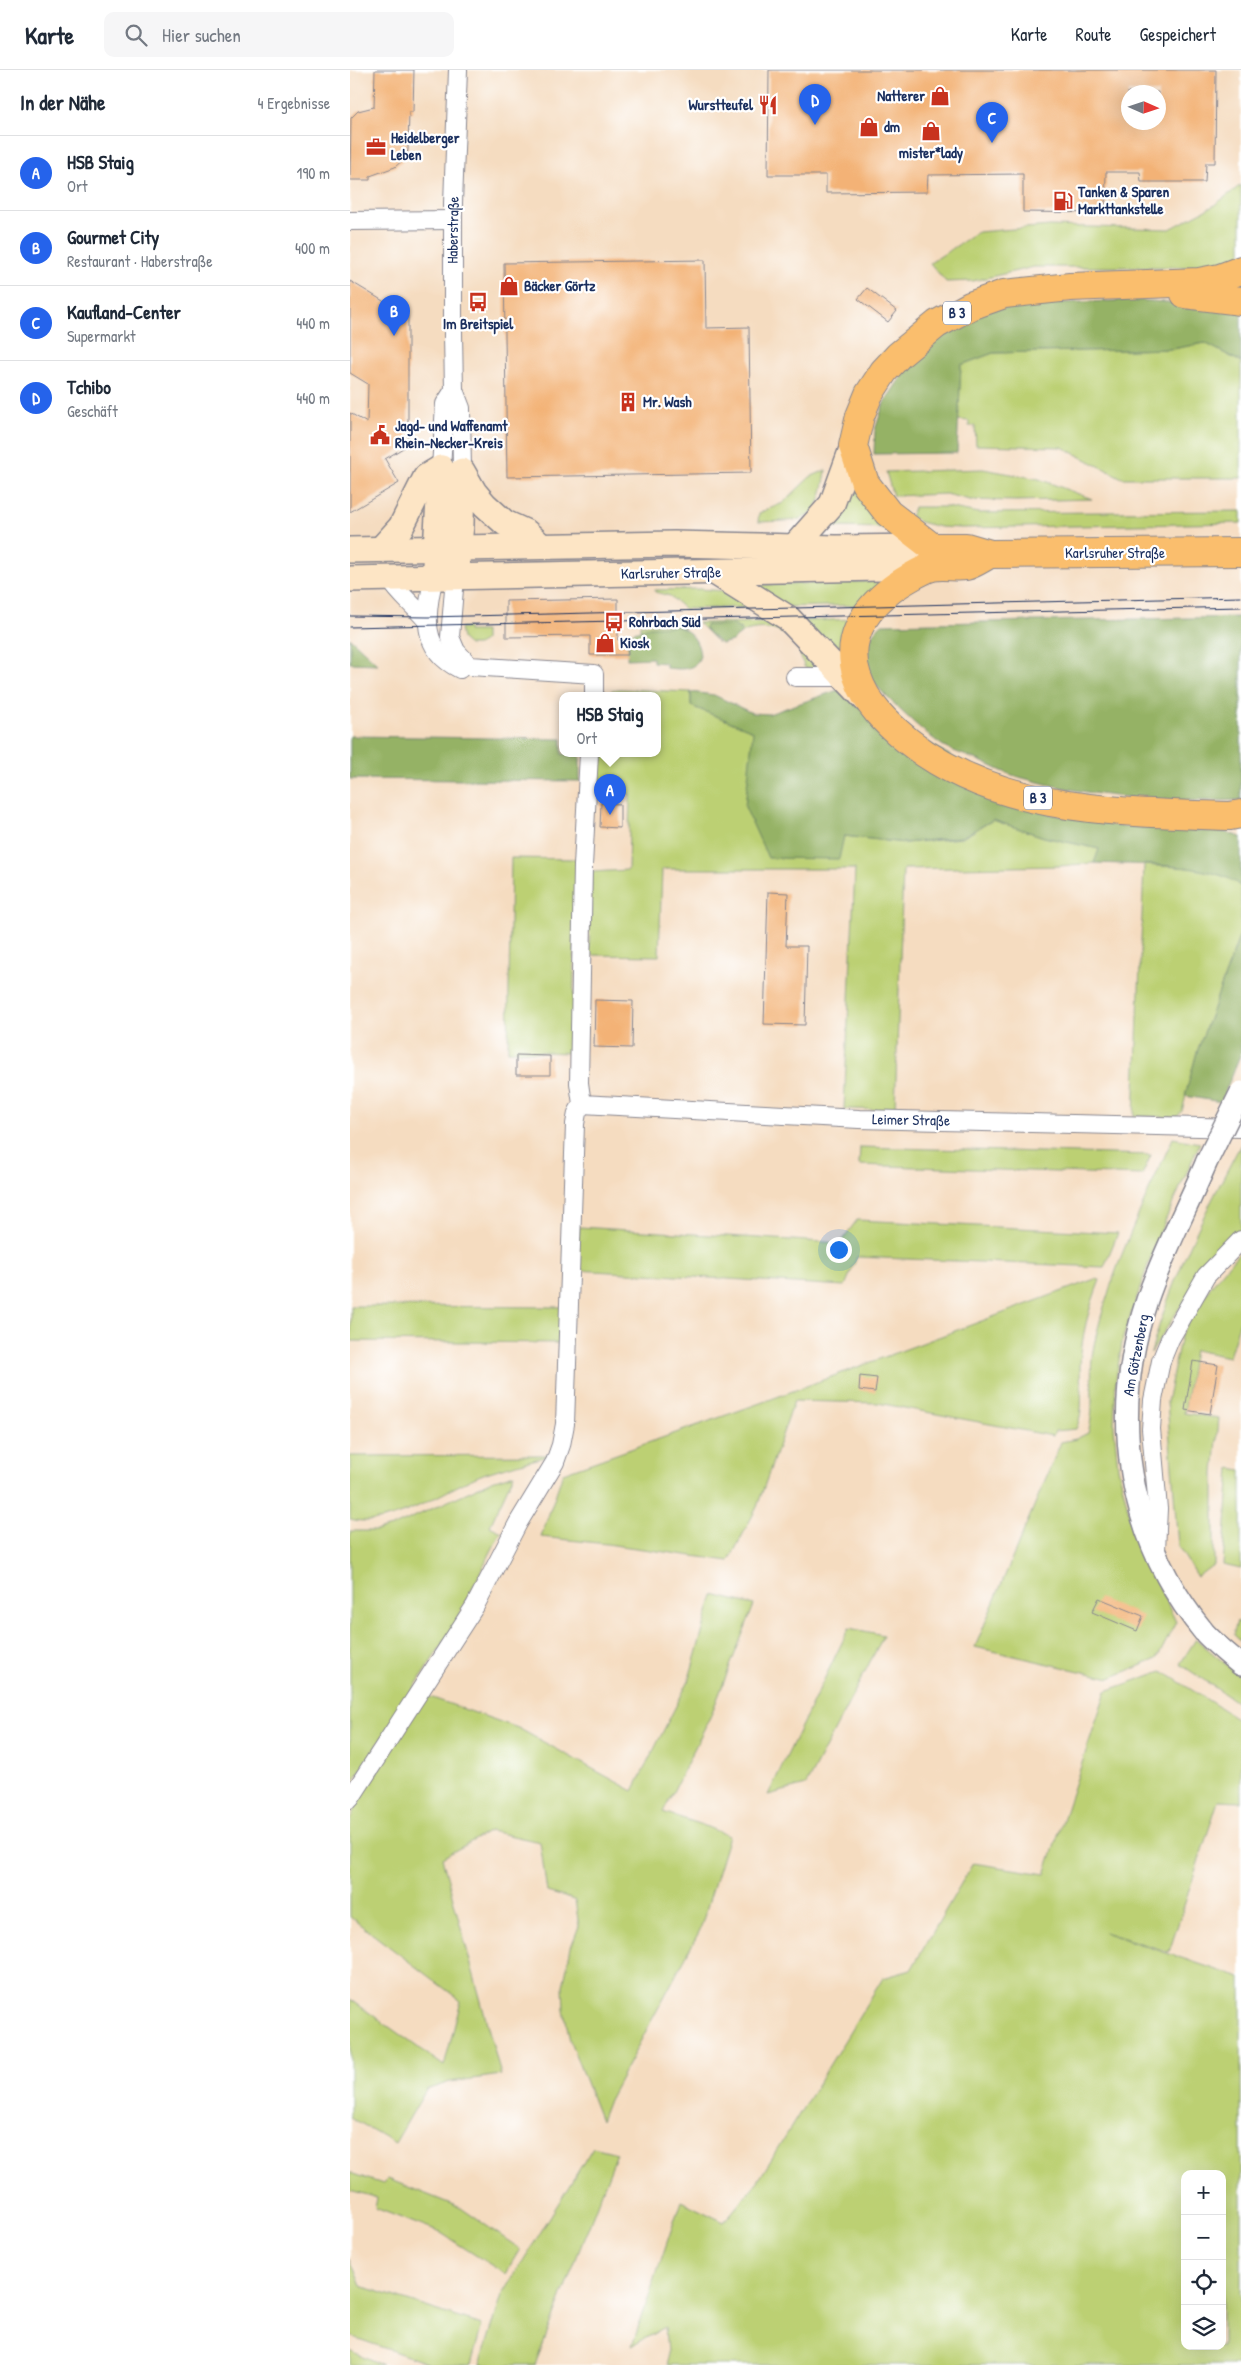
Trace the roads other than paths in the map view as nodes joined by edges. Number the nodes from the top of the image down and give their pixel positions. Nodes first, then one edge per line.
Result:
1 (458, 70) edge
2 (453, 220) junction
3 (350, 221) edge
4 (1241, 270) edge
5 (1129, 286) junction
6 (1241, 301) edge
7 (452, 469) junction
8 (853, 481) junction
9 (540, 545) junction
10 (448, 547) junction
11 (794, 547) junction
12 (381, 549) junction
13 (350, 550) edge
14 (1241, 552) edge
15 (932, 557) junction
16 (716, 572) junction
17 (445, 577) junction
18 (389, 578) junction
19 (350, 579) edge
20 (428, 622) junction
21 (465, 667) junction
22 (802, 677) dead end
23 (843, 677) junction
24 (594, 692) edge
25 (872, 707) junction
26 (589, 757) edge
27 (1237, 817) edge
28 (1241, 1092) edge
29 (582, 1104) junction
30 (1241, 1128) edge
31 (1241, 1240) edge
32 (1156, 1553) junction
33 (1241, 1665) edge
34 (350, 1799) edge

1 - 2 street, Haberstraße
2 - 3 street
2 - 7 street, Haberstraße
4 - 5 main road, B 3
5 - 6 main road
5 - 8 main road, B 3
7 - 9 main road
7 - 10 main road
7 - 12 main road
8 - 11 main road
8 - 15 main road
9 - 10 main road, Karlsruher Straße
9 - 11 main road, Karlsruher Straße
10 - 12 main road, Karlsruher Straße
10 - 17 main road
11 - 15 main road, Karlsruher Straße
12 - 13 main road, Karlsruher Straße
14 - 15 main road, Karlsruher Straße
15 - 16 main road, Karlsruher Straße
15 - 25 main road
16 - 17 main road, Karlsruher Straße
16 - 23 main road
17 - 18 main road, Karlsruher Straße
17 - 20 street
17 - 21 street
18 - 19 main road, Karlsruher Straße
18 - 20 street
20 - 21 street
21 - 24 street
22 - 23 street
23 - 25 main road
25 - 27 main road, B 3
26 - 29 street
28 - 32 street, Am Götzenberg, bridge
29 - 30 street, Leimer Straße
29 - 34 street
31 - 32 street
32 - 33 street, Am Götzenberg

